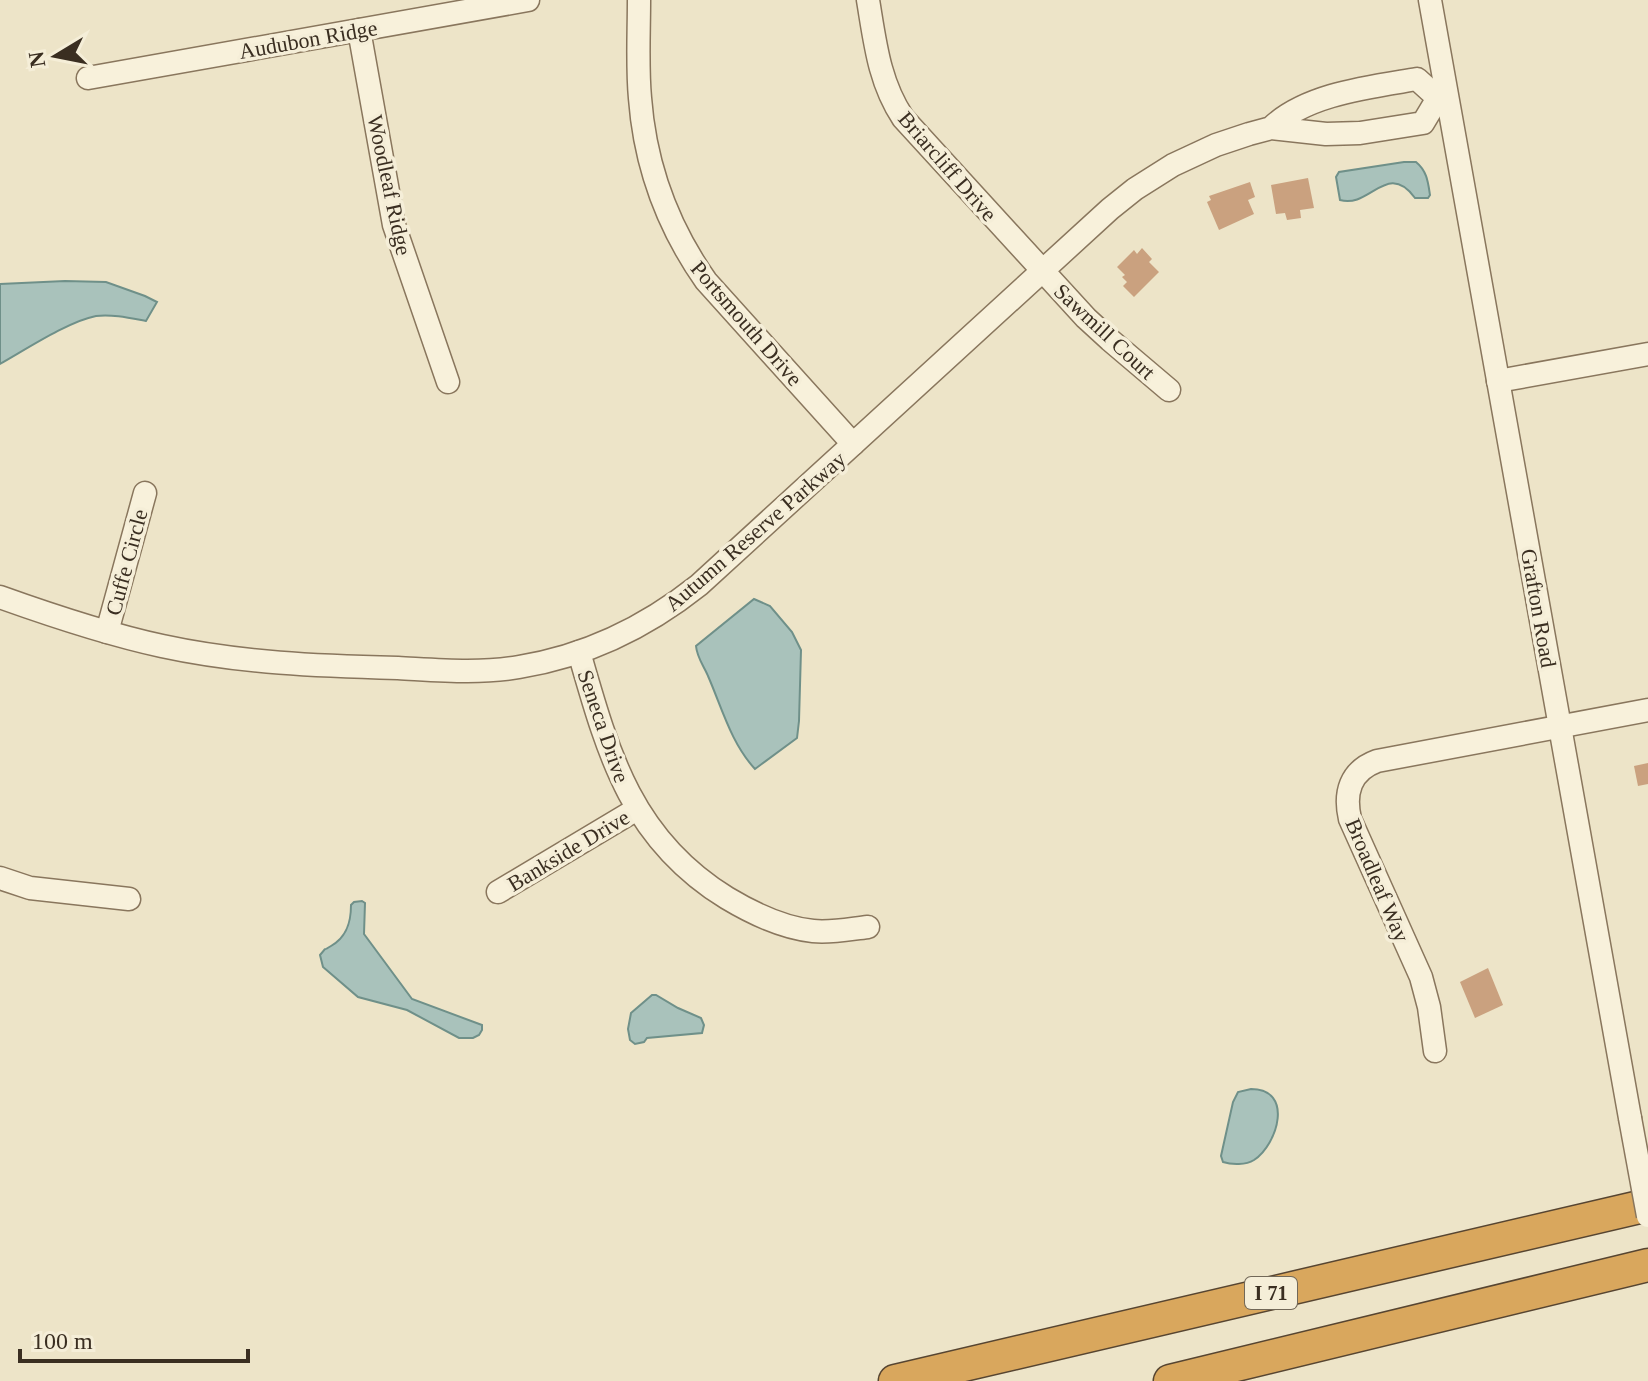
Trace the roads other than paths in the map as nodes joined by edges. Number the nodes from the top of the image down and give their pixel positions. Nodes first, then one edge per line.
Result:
1 (528, 0) edge
2 (639, 0) edge
3 (868, 0) edge
4 (1430, 0) edge
5 (359, 30) junction
6 (88, 78) dead end
7 (1443, 98) junction
8 (1271, 128) junction
9 (1042, 271) junction
10 (1648, 354) edge
11 (1498, 381) junction
12 (448, 382) dead end
13 (1169, 390) dead end
14 (853, 444) junction
15 (145, 493) dead end
16 (0, 597) edge
17 (107, 632) junction
18 (579, 652) junction
19 (1648, 710) edge
20 (1560, 726) junction
21 (637, 809) junction
22 (0, 878) edge
23 (498, 892) dead end
24 (129, 899) dead end
25 (868, 927) dead end
26 (1435, 1051) dead end
27 (1648, 1205) edge
28 (1648, 1216) edge
29 (1648, 1265) edge
30 (895, 1381) edge
31 (1170, 1381) edge

1 - 5 street, Audubon Ridge
2 - 14 street, Portsmouth Drive
3 - 9 street, Briarcliff Drive
4 - 7 street, Grafton Road
5 - 6 street, Audubon Ridge
5 - 12 street, Woodleaf Ridge
7 - 8 street, Autumn Reserve Parkway
7 - 8 street, Autumn Reserve Parkway
7 - 11 street, Grafton Road
8 - 9 street, Autumn Reserve Parkway
9 - 13 street, Sawmill Court
9 - 14 street, Autumn Reserve Parkway
10 - 11 street
11 - 20 street, Grafton Road
14 - 18 street, Autumn Reserve Parkway
15 - 17 street, Cuffe Circle
16 - 17 street, Autumn Reserve Parkway
17 - 18 street, Autumn Reserve Parkway
18 - 21 street, Seneca Drive
19 - 20 street, Broadleaf Way
20 - 26 street, Broadleaf Way
20 - 28 street, Grafton Road, bridge
21 - 23 street, Bankside Drive
21 - 25 street, Seneca Drive
22 - 24 street
27 - 30 highway, I 71
29 - 31 highway

